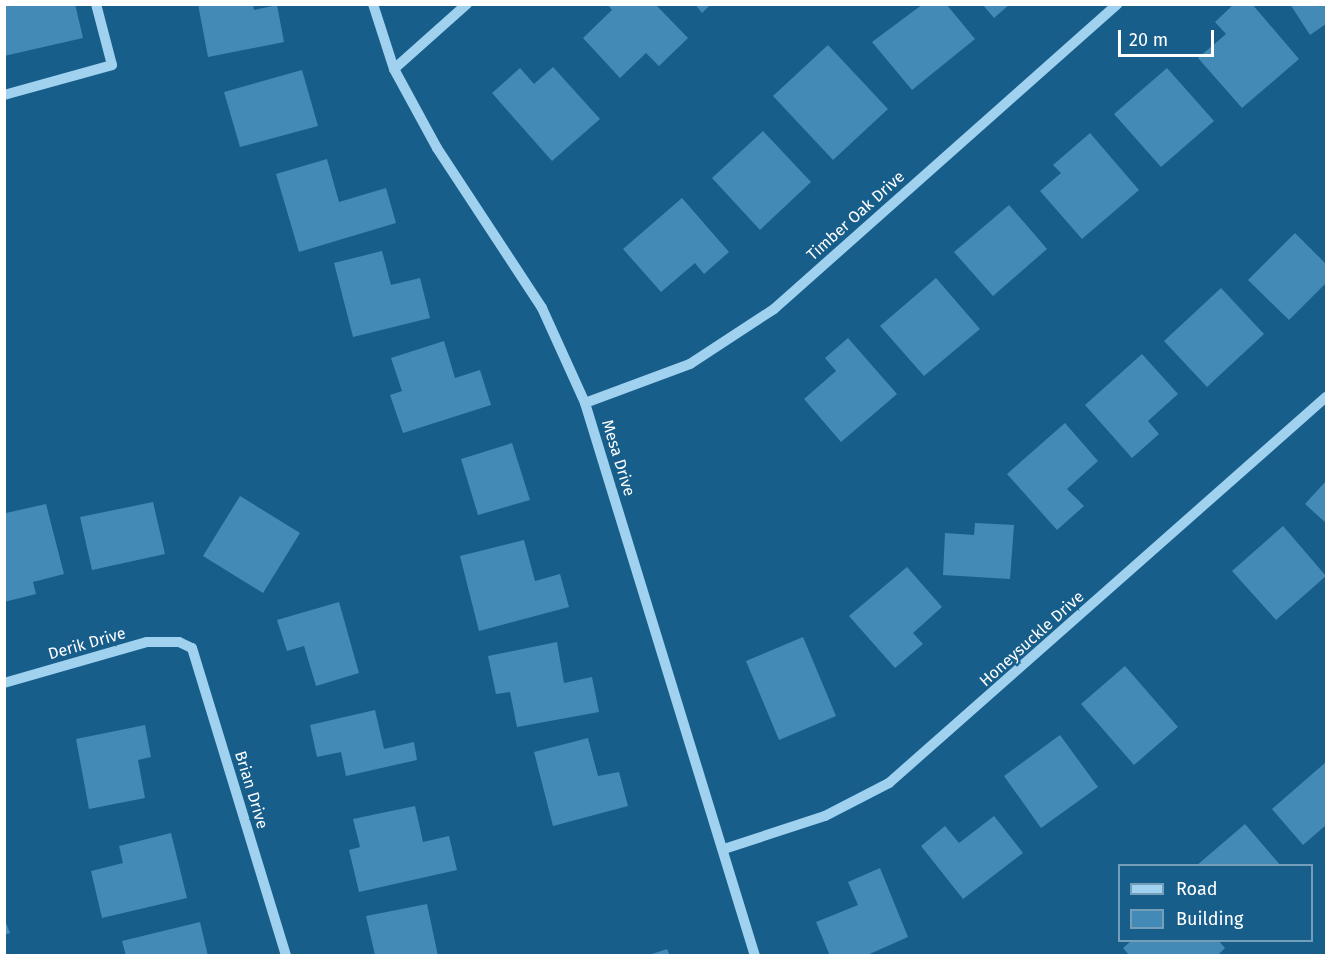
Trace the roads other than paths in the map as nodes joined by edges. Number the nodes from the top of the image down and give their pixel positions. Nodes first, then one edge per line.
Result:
1 (96, 4) edge
2 (373, 4) edge
3 (467, 4) edge
4 (1118, 4) edge
5 (394, 69) junction
6 (4, 95) edge
7 (1326, 397) edge
8 (585, 403) junction
9 (179, 642) joint
10 (4, 683) edge
11 (724, 849) junction
12 (285, 956) edge
13 (754, 956) edge

1 - 6 street
2 - 5 street, Mesa Drive
3 - 5 street
4 - 8 street, Timber Oak Drive
5 - 8 street, Mesa Drive
7 - 11 street, Honeysuckle Drive
8 - 11 street, Mesa Drive
9 - 10 street, Derik Drive
9 - 12 street, Brian Drive
11 - 13 street, Mesa Drive

